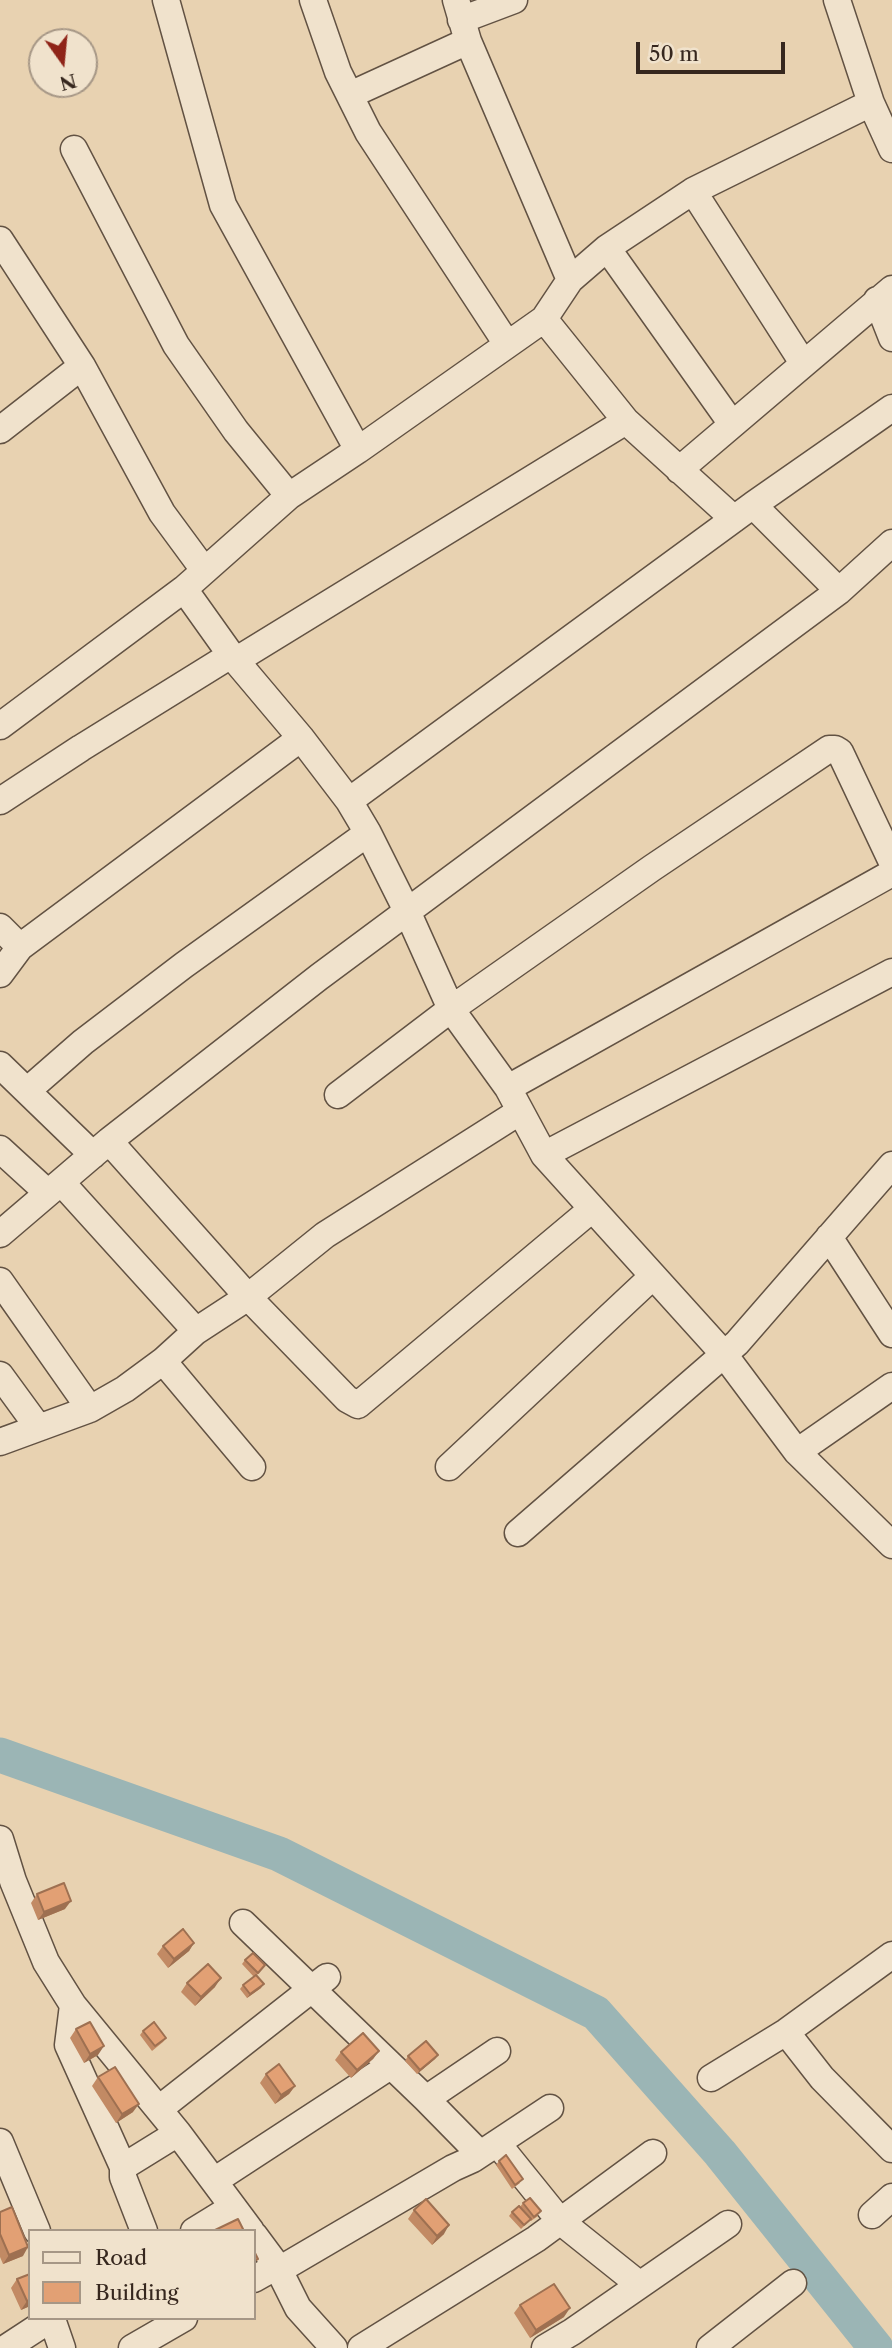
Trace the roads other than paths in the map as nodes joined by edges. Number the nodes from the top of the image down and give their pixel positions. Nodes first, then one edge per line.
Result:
1 (166, 0) edge
2 (313, 0) edge
3 (514, 0) edge
4 (838, 0) edge
5 (462, 20) edge
6 (350, 95) junction
7 (871, 103) junction
8 (891, 146) edge
9 (74, 149) dead end
10 (694, 191) junction
11 (0, 240) edge
12 (607, 248) junction
13 (570, 280) junction
14 (885, 295) edge
15 (544, 318) junction
16 (892, 338) edge
17 (507, 344) junction
18 (803, 363) junction
19 (82, 366) junction
20 (892, 408) edge
21 (626, 421) junction
22 (732, 424) junction
23 (0, 430) edge
24 (358, 450) junction
25 (679, 470) junction
26 (289, 496) junction
27 (743, 512) junction
28 (892, 543) edge
29 (204, 570) junction
30 (184, 589) junction
31 (839, 591) junction
32 (233, 658) junction
33 (0, 726) edge
34 (301, 738) junction
35 (0, 801) edge
36 (349, 802) junction
37 (368, 833) junction
38 (892, 862) edge
39 (892, 873) edge
40 (407, 911) junction
41 (0, 927) edge
42 (20, 947) junction
43 (892, 972) edge
44 (0, 974) edge
45 (451, 1009) junction
46 (0, 1065) edge
47 (508, 1088) junction
48 (28, 1090) junction
49 (338, 1095) dead end
50 (519, 1112) junction
51 (101, 1148) junction
52 (0, 1149) edge
53 (544, 1155) junction
54 (892, 1166) edge
55 (55, 1188) junction
56 (592, 1209) junction
57 (0, 1234) edge
58 (830, 1237) junction
59 (652, 1277) junction
60 (0, 1281) edge
61 (248, 1297) junction
62 (196, 1331) junction
63 (892, 1334) edge
64 (723, 1353) junction
65 (163, 1361) junction
66 (0, 1375) edge
67 (892, 1386) edge
68 (90, 1409) junction
69 (38, 1427) junction
70 (0, 1443) edge
71 (797, 1452) junction
72 (252, 1467) dead end
73 (449, 1467) dead end
74 (518, 1532) dead end
75 (892, 1544) edge
76 (0, 1839) edge
77 (243, 1923) dead end
78 (892, 1955) edge
79 (319, 1983) junction
80 (73, 2005) junction
81 (786, 2032) junction
82 (497, 2051) dead end
83 (390, 2066) junction
84 (711, 2078) dead end
85 (426, 2099) junction
86 (550, 2108) dead end
87 (159, 2109) junction
88 (178, 2133) junction
89 (0, 2141) edge
90 (489, 2148) junction
91 (892, 2149) edge
92 (653, 2154) dead end
93 (123, 2167) junction
94 (214, 2180) junction
95 (892, 2197) edge
96 (11, 2199) edge
97 (233, 2207) junction
98 (872, 2215) dead end
99 (560, 2221) junction
100 (728, 2224) dead end
101 (35, 2229) edge
102 (143, 2229) edge
103 (197, 2229) edge
104 (249, 2229) edge
105 (256, 2241) edge
106 (270, 2271) edge
107 (793, 2283) dead end
108 (640, 2285) junction
109 (49, 2320) edge
110 (53, 2320) edge
111 (181, 2320) edge
112 (6, 2348) edge
113 (62, 2348) edge
114 (132, 2348) edge
115 (334, 2348) edge
116 (362, 2348) edge
117 (545, 2348) edge
118 (710, 2348) edge

1 - 24 street
2 - 6 street
3 - 5 street
4 - 7 street
5 - 6 street
5 - 13 street
6 - 17 street
7 - 8 street
7 - 10 street
9 - 26 street
10 - 12 street
10 - 18 street
11 - 19 street
12 - 13 street
12 - 22 street
13 - 15 street
14 - 16 street
14 - 18 street
15 - 17 street
15 - 21 street
17 - 24 street
18 - 22 street
19 - 23 street
19 - 29 street
20 - 27 street
21 - 25 street
21 - 32 street
22 - 25 street
24 - 26 street
25 - 27 street
26 - 29 street
27 - 31 street
27 - 36 street
28 - 31 street
29 - 30 street
30 - 32 street
30 - 33 street
31 - 40 street
32 - 34 street
32 - 35 street
34 - 36 street
34 - 42 street
36 - 37 street
37 - 40 street
37 - 48 street
38 - 45 street
39 - 47 street
40 - 45 street
40 - 51 street
41 - 42 street
42 - 44 street
43 - 53 street
45 - 47 street
45 - 49 street
46 - 48 street
47 - 50 street
48 - 51 street
50 - 53 street
50 - 61 street
51 - 55 street
51 - 61 street
52 - 55 street
53 - 56 street
54 - 58 street
55 - 57 street
55 - 62 street
56 - 59 street
56 - 61 street
58 - 63 street
58 - 64 street
59 - 64 street
59 - 73 street
60 - 68 street
61 - 62 street
62 - 65 street
64 - 71 street
64 - 74 street
65 - 68 street
65 - 72 street
66 - 69 street
67 - 71 street
68 - 69 street
69 - 70 street
71 - 75 street
76 - 80 street
77 - 79 street
78 - 81 street
79 - 83 street
79 - 87 street
80 - 87 street
80 - 93 street
81 - 84 street
81 - 91 street
82 - 85 street
83 - 85 street
83 - 94 street
85 - 90 street
86 - 90 street
87 - 88 street
88 - 93 street
88 - 94 street
89 - 96 street
90 - 99 street
90 - 106 street
92 - 99 street
93 - 102 street
94 - 97 street
95 - 98 street
96 - 101 street
97 - 103 street
97 - 104 street
99 - 108 street
99 - 116 street
100 - 108 street
105 - 106 street
106 - 115 street
107 - 118 street
108 - 117 street
109 - 112 street
110 - 113 street
111 - 114 street

